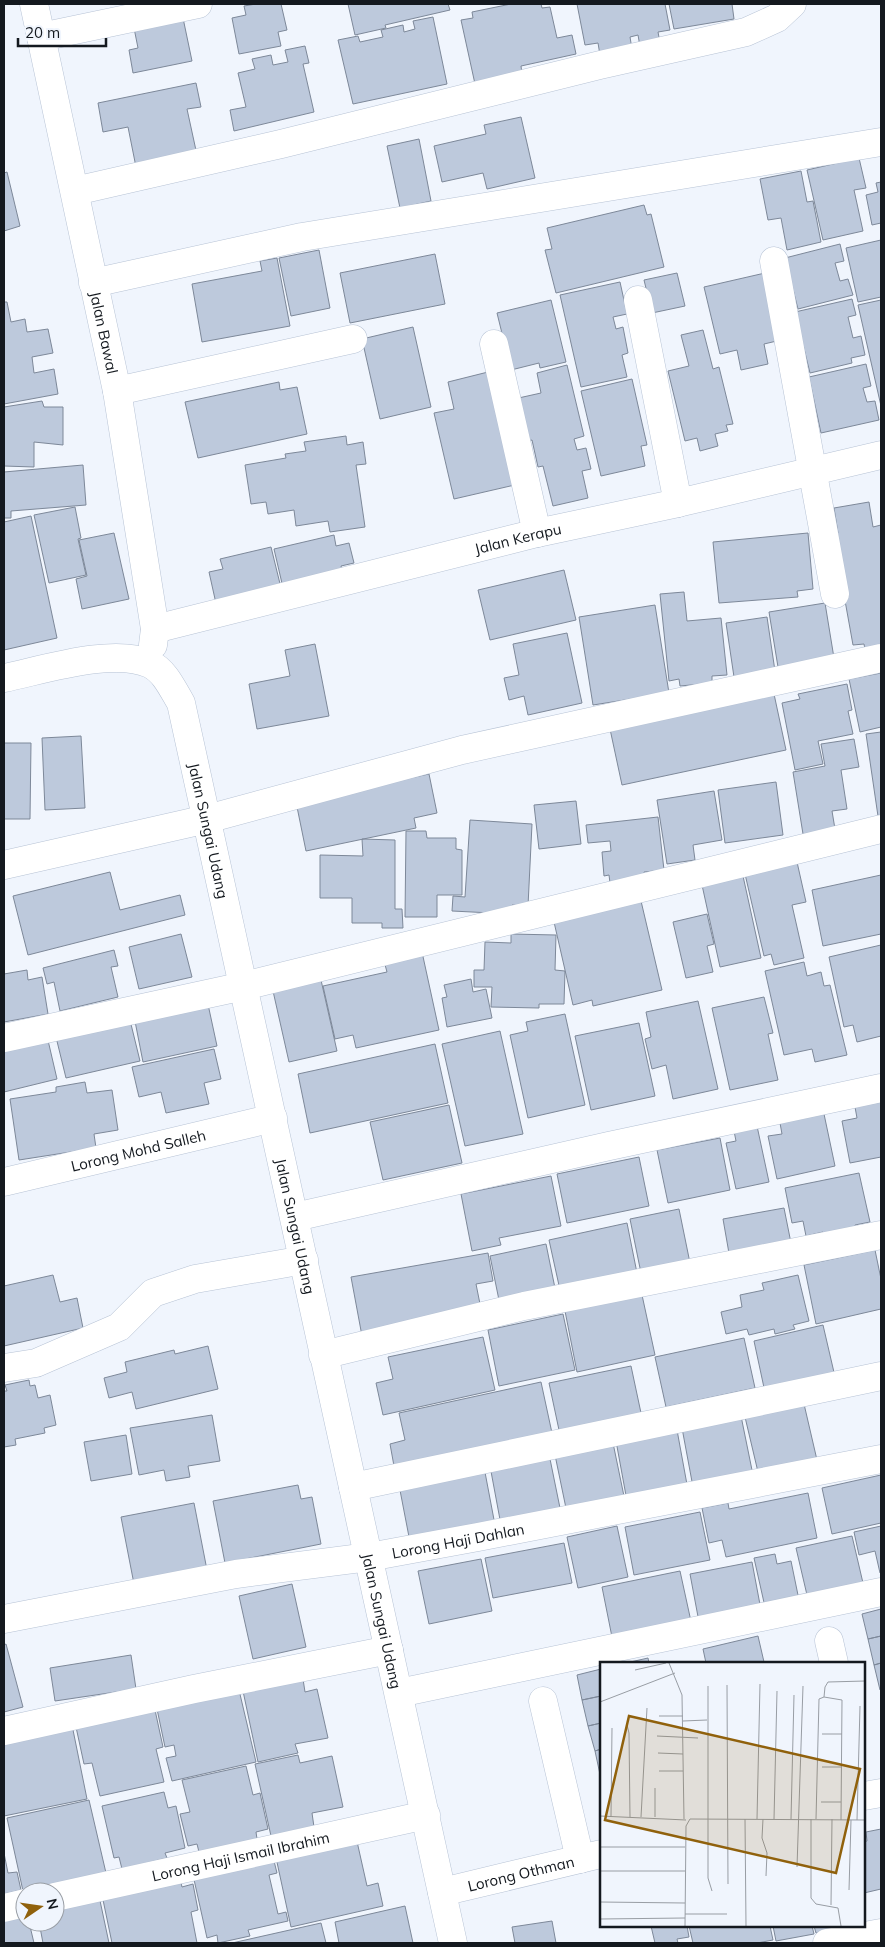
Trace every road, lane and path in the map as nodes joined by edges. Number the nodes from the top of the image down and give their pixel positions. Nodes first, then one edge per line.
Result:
1 (34, 4) edge
2 (198, 4) edge
3 (792, 4) edge
4 (42, 37) junction
5 (881, 142) edge
6 (75, 192) junction
7 (774, 261) dead end
8 (93, 283) junction
9 (638, 300) dead end
10 (353, 339) dead end
11 (494, 344) dead end
12 (117, 391) junction
13 (881, 455) edge
14 (812, 471) junction
15 (678, 503) junction
16 (538, 533) junction
17 (835, 594) dead end
18 (155, 629) junction
19 (881, 658) edge
20 (152, 665) junction
21 (4, 678) edge
22 (207, 819) junction
23 (881, 829) edge
24 (4, 865) edge
25 (244, 986) junction
26 (4, 1038) edge
27 (881, 1088) edge
28 (273, 1118) junction
29 (4, 1182) edge
30 (295, 1217) junction
31 (881, 1235) edge
32 (304, 1260) junction
33 (323, 1355) junction
34 (4, 1368) edge
35 (881, 1376) edge
36 (881, 1459) edge
37 (354, 1487) junction
38 (369, 1557) junction
39 (881, 1592) edge
40 (4, 1619) edge
41 (389, 1650) junction
42 (399, 1693) junction
43 (543, 1701) dead end
44 (4, 1730) edge
45 (881, 1793) edge
46 (865, 1796) edge
47 (426, 1815) junction
48 (591, 1856) edge
49 (442, 1892) junction
50 (65, 1894) edge
51 (881, 1933) edge
52 (453, 1943) edge
53 (827, 1943) edge

1 - 4 street, Jalan Bawal
2 - 4 street
3 - 6 street
4 - 6 street, Jalan Bawal
5 - 8 street
6 - 8 street, Jalan Bawal
7 - 14 street
8 - 12 street, Jalan Bawal
9 - 15 street
10 - 12 street
11 - 16 street
12 - 18 street, Jalan Bawal
13 - 14 street, Jalan Kerapu
14 - 15 street, Jalan Kerapu
14 - 17 street
15 - 16 street, Jalan Kerapu
16 - 18 street, Jalan Kerapu
18 - 20 street, Jalan Bawal
19 - 22 street
20 - 21 street, Jalan Sungai Udang
20 - 22 street, Jalan Sungai Udang
22 - 24 street
22 - 25 street, Jalan Sungai Udang
23 - 25 street
25 - 26 street
25 - 28 street, Jalan Sungai Udang
27 - 30 street
28 - 29 street, Lorong Mohd Salleh
28 - 30 street, Jalan Sungai Udang
30 - 32 street, Jalan Sungai Udang
31 - 33 street
32 - 33 street, Jalan Sungai Udang
32 - 34 street
33 - 37 street, Jalan Sungai Udang
35 - 37 street
36 - 38 street, Lorong Haji Dahlan
37 - 38 street, Jalan Sungai Udang
38 - 40 street, Lorong Haji Dahlan
38 - 41 street, Jalan Sungai Udang
39 - 42 street
41 - 42 street, Jalan Sungai Udang
41 - 44 street
42 - 47 street, Jalan Sungai Udang
43 - 48 street
45 - 46 street
47 - 49 street, Jalan Sungai Udang
47 - 50 street, Lorong Haji Ismail Ibrahim
48 - 49 street, Lorong Othman
49 - 52 street, Jalan Sungai Udang
51 - 53 street

